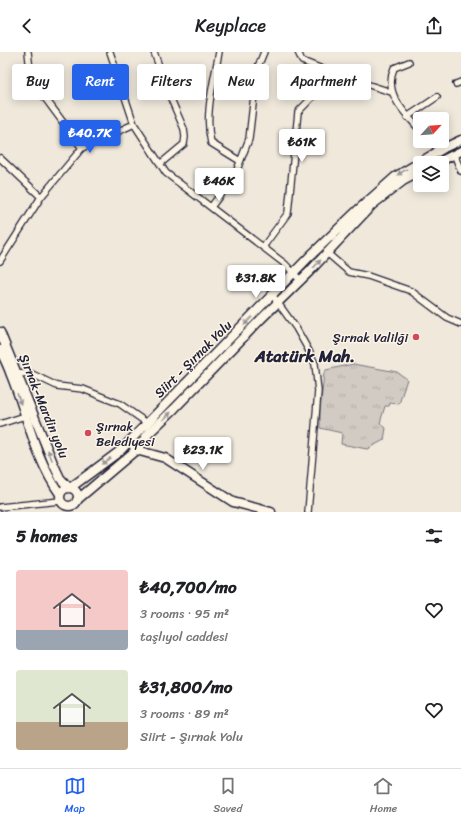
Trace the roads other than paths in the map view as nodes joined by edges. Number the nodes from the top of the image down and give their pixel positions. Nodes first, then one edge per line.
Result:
1 (28, 52) edge
2 (110, 52) edge
3 (154, 52) edge
4 (219, 52) edge
5 (264, 52) edge
6 (298, 52) edge
7 (409, 62) dead end
8 (310, 64) edge
9 (371, 85) edge
10 (392, 92) junction
11 (436, 97) dead end
12 (310, 100) edge
13 (407, 117) junction
14 (413, 123) edge
15 (134, 124) junction
16 (461, 140) edge
17 (82, 148) junction
18 (440, 150) joint
19 (457, 152) edge
20 (0, 158) edge
21 (240, 161) junction
22 (160, 164) junction
23 (461, 171) edge
24 (413, 176) edge
25 (41, 197) junction
26 (211, 207) junction
27 (263, 247) junction
28 (327, 253) junction
29 (0, 261) edge
30 (294, 273) junction
31 (301, 281) junction
32 (275, 299) junction
33 (461, 324) edge
34 (0, 332) edge
35 (0, 350) edge
36 (18, 374) junction
37 (25, 416) junction
38 (147, 423) junction
39 (0, 424) edge
40 (129, 441) junction
41 (136, 450) junction
42 (70, 488) junction
43 (61, 500) junction
44 (76, 502) junction
45 (0, 507) edge
46 (67, 512) edge
47 (79, 512) edge
48 (270, 512) edge
49 (308, 512) edge

1 - 17 street
2 - 15 street
3 - 22 street
4 - 21 street
5 - 21 street
6 - 8 street
7 - 10 street
9 - 10 street
10 - 13 street
11 - 13 street
12 - 27 street
13 - 14 street
15 - 17 street
15 - 22 street
16 - 18 street, Siirt - Şırnak Yolu
17 - 25 street
18 -> 30 street, Siirt - Şırnak Yolu
19 - 23 street
20 - 25 street
21 - 26 street
22 - 26 street
24 - 28 street, Siirt - Şırnak Yolu
25 - 29 street
26 - 27 street
27 - 30 street
31 -> 28 street, Siirt - Şırnak Yolu
28 - 33 street
30 - 31 street
30 - 32 street, Siirt - Şırnak Yolu
31 - 32 street, Siirt - Şırnak Yolu
32 -> 38 street, Siirt - Şırnak Yolu
41 -> 32 street, Siirt - Şırnak Yolu
32 - 49 street
34 - 36 street, Şırnak-Mardin yolu
35 -> 37 street, Şırnak-Mardin yolu
36 - 38 street
42 -> 36 street, Şırnak-Mardin yolu
37 - 39 street
37 - 43 street, Şırnak-Mardin yolu
38 - 40 street, Siirt - Şırnak Yolu
40 - 41 street
40 -> 42 street, Siirt - Şırnak Yolu
41 - 44 street, Siirt - Şırnak Yolu
41 - 48 street
42 - 43 street
42 - 44 street
43 - 44 street
43 - 45 street
43 - 46 street
44 - 47 street

